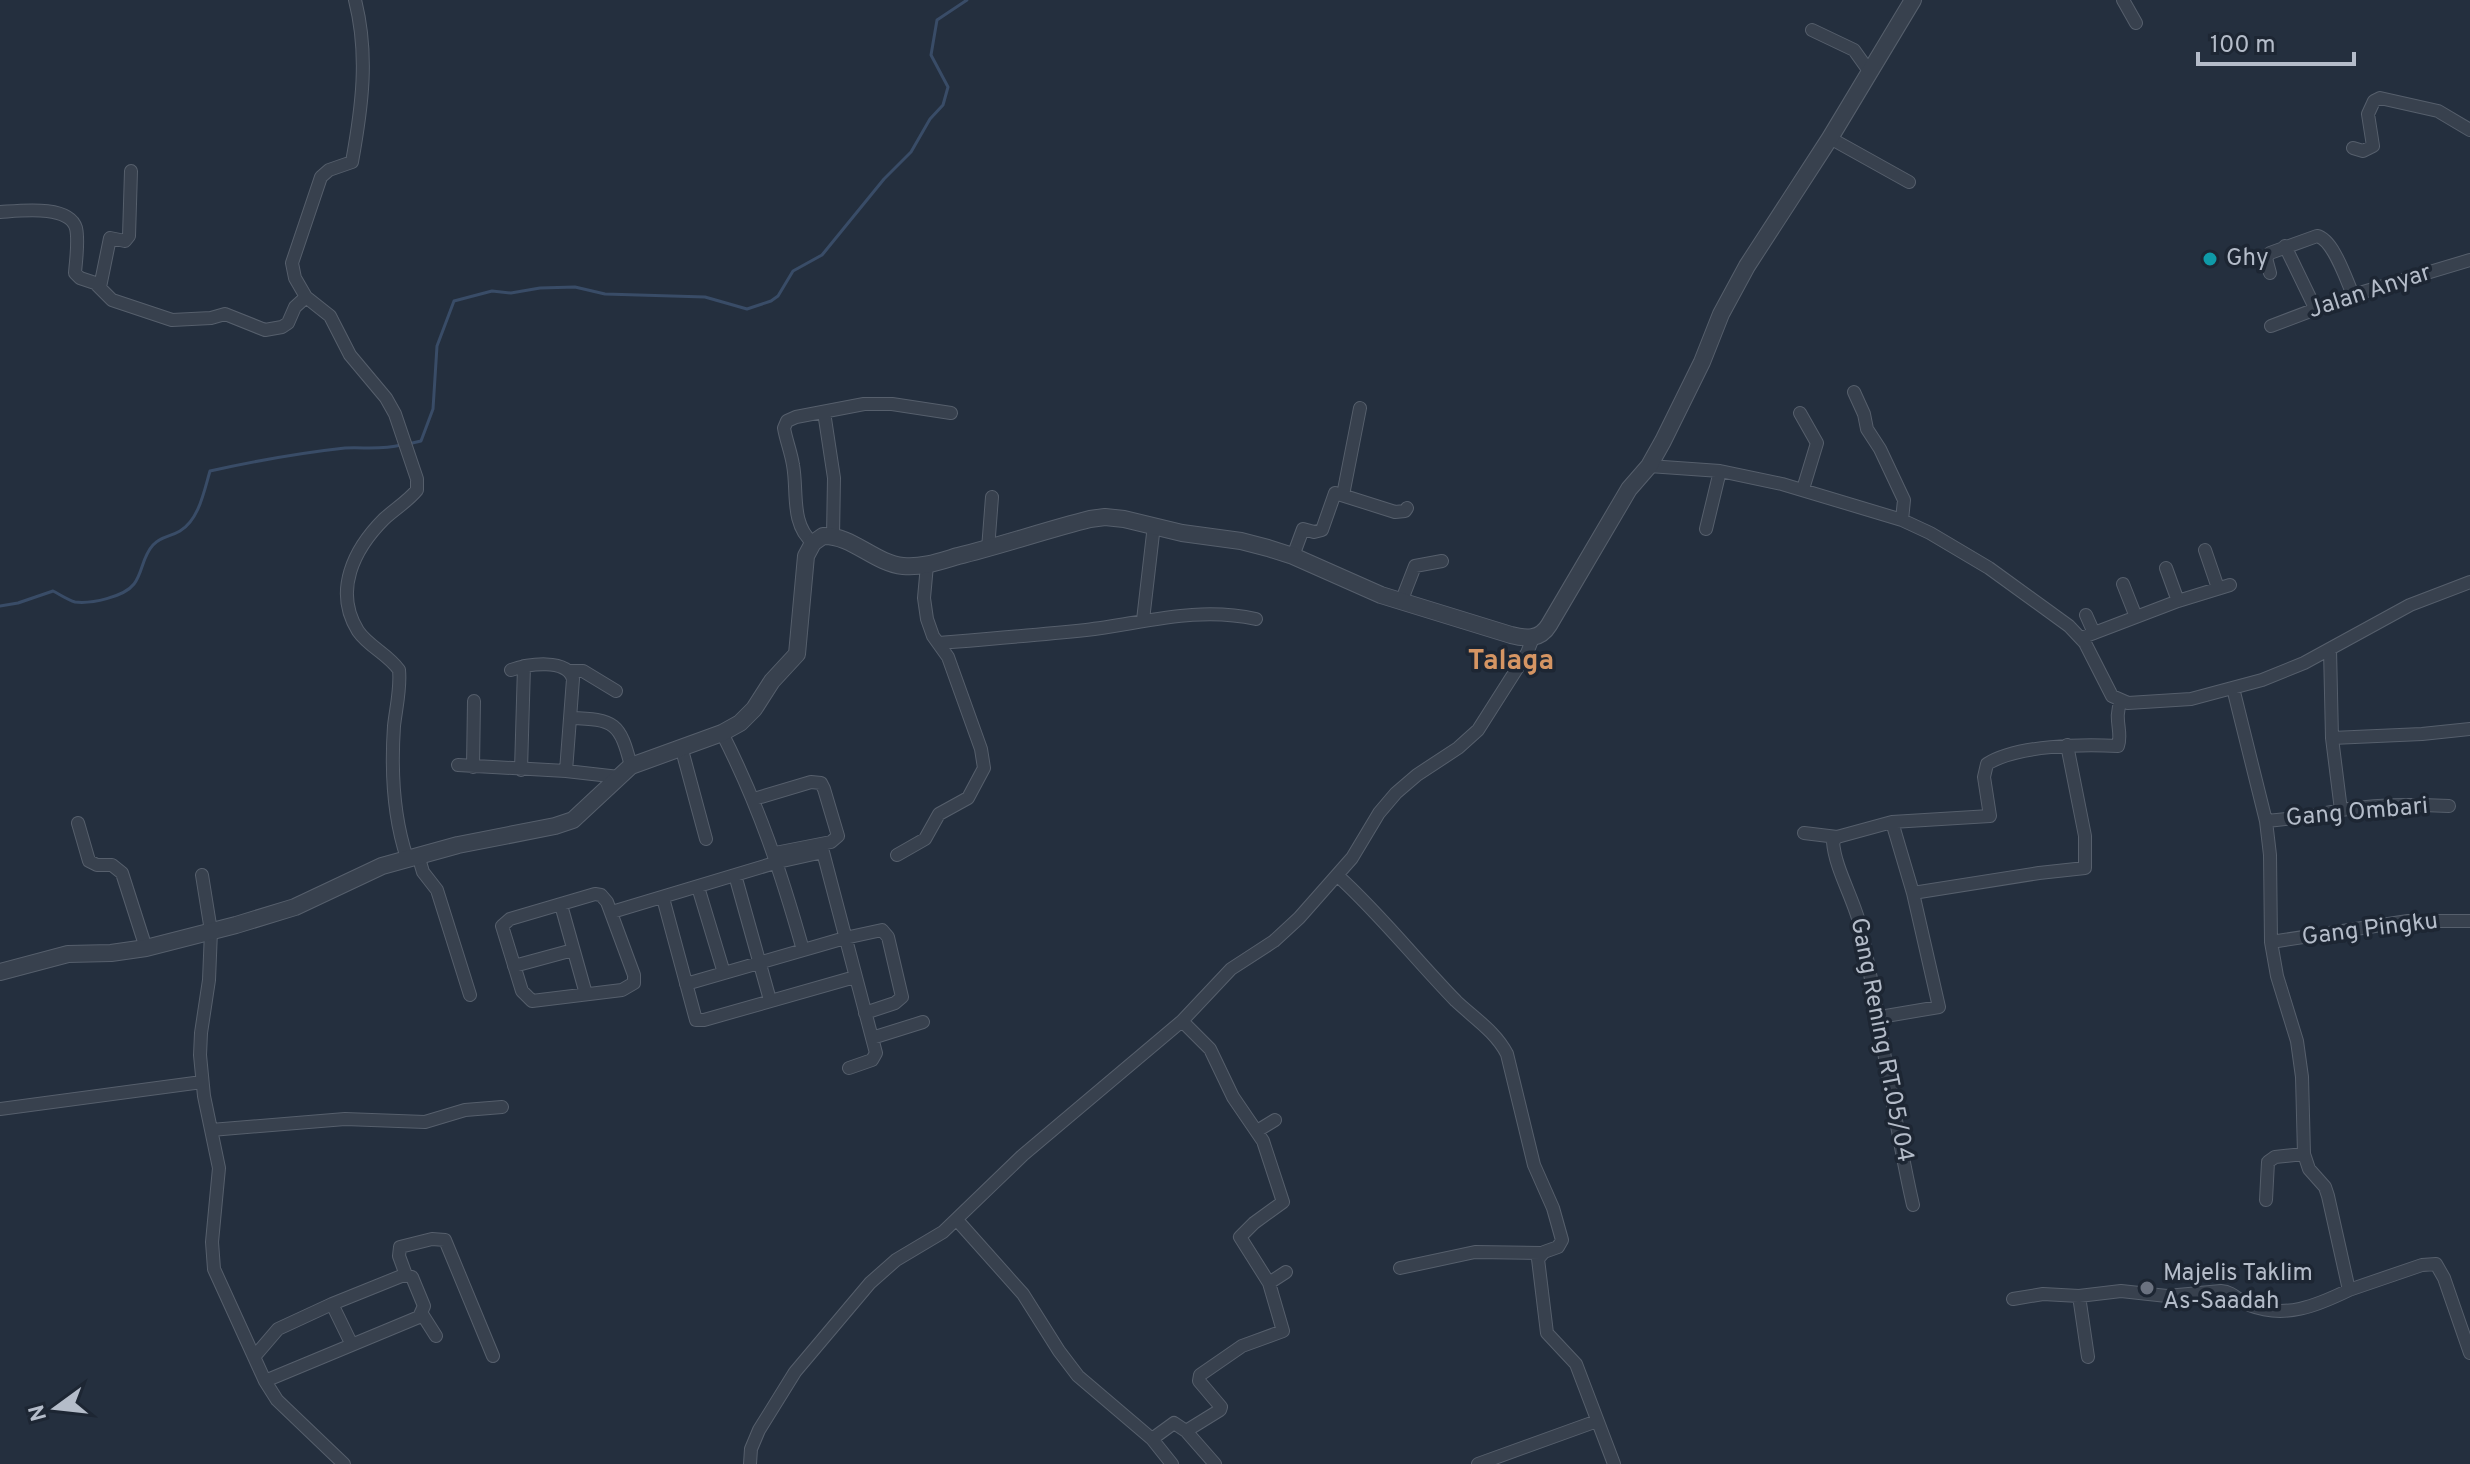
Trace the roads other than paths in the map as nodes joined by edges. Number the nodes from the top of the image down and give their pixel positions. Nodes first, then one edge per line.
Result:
1 (355, 0) edge
2 (1913, 0) edge
3 (2123, 0) edge
4 (2136, 23) dead end
5 (1812, 30) dead end
6 (1869, 71) junction
7 (2470, 130) edge
8 (1830, 138) junction
9 (2353, 148) dead end
10 (131, 171) dead end
11 (1909, 182) dead end
12 (0, 212) edge
13 (2285, 246) junction
14 (2470, 260) edge
15 (2270, 273) dead end
16 (100, 287) junction
17 (2353, 295) junction
18 (306, 297) junction
19 (2316, 310) junction
20 (2271, 326) dead end
21 (1854, 392) dead end
22 (1360, 408) dead end
23 (824, 412) junction
24 (951, 413) dead end
25 (1800, 413) dead end
26 (1649, 466) junction
27 (1720, 471) junction
28 (1803, 489) junction
29 (1343, 495) junction
30 (992, 497) dead end
31 (1407, 508) dead end
32 (1902, 520) junction
33 (1154, 525) junction
34 (1706, 529) dead end
35 (833, 536) junction
36 (813, 543) junction
37 (988, 549) junction
38 (2205, 550) dead end
39 (1293, 556) junction
40 (1442, 561) dead end
41 (927, 565) junction
42 (2166, 568) dead end
43 (2470, 582) edge
44 (2123, 584) dead end
45 (2178, 601) junction
46 (1401, 602) junction
47 (2086, 615) dead end
48 (2136, 617) junction
49 (1256, 619) dead end
50 (1143, 620) junction
51 (2094, 633) junction
52 (1533, 638) junction
53 (2081, 638) junction
54 (940, 643) junction
55 (2330, 649) junction
56 (571, 671) junction
57 (2233, 688) junction
58 (616, 691) dead end
59 (474, 701) dead end
60 (2121, 701) junction
61 (570, 718) junction
62 (2470, 729) edge
63 (722, 733) junction
64 (2332, 738) junction
65 (2067, 745) junction
66 (682, 750) junction
67 (458, 765) dead end
68 (473, 767) junction
69 (521, 770) junction
70 (566, 771) junction
71 (625, 772) junction
72 (754, 799) junction
73 (2449, 806) dead end
74 (2341, 810) junction
75 (2266, 821) junction
76 (1892, 822) junction
77 (78, 823) dead end
78 (1804, 833) dead end
79 (1837, 837) junction
80 (706, 839) dead end
81 (822, 848) junction
82 (897, 855) dead end
83 (412, 857) junction
84 (777, 858) junction
85 (202, 875) dead end
86 (735, 875) junction
87 (1338, 876) junction
88 (698, 887) junction
89 (1913, 893) junction
90 (663, 898) junction
91 (561, 905) junction
92 (612, 912) junction
93 (2470, 921) edge
94 (211, 931) junction
95 (845, 938) junction
96 (2271, 942) junction
97 (146, 948) junction
98 (573, 950) junction
99 (803, 950) junction
100 (761, 963) junction
101 (514, 966) junction
102 (0, 972) edge
103 (724, 973) junction
104 (855, 977) junction
105 (686, 984) junction
106 (586, 994) junction
107 (470, 995) dead end
108 (770, 1000) junction
109 (865, 1013) junction
110 (1880, 1017) junction
111 (1182, 1021) junction
112 (923, 1022) dead end
113 (872, 1038) junction
114 (849, 1068) dead end
115 (202, 1082) junction
116 (502, 1107) dead end
117 (0, 1109) edge
118 (1275, 1120) dead end
119 (211, 1130) junction
120 (1257, 1131) junction
121 (2304, 1154) junction
122 (2266, 1200) dead end
123 (1913, 1205) dead end
124 (957, 1220) junction
125 (1541, 1253) junction
126 (1400, 1268) dead end
127 (1286, 1272) dead end
128 (406, 1275) junction
129 (1269, 1283) junction
130 (2349, 1290) junction
131 (2079, 1296) junction
132 (2013, 1299) dead end
133 (332, 1304) junction
134 (422, 1314) junction
135 (436, 1336) dead end
136 (351, 1343) junction
137 (2470, 1353) edge
138 (493, 1356) dead end
139 (254, 1357) junction
140 (2088, 1357) dead end
141 (265, 1381) junction
142 (1597, 1421) junction
143 (1186, 1431) junction
144 (1152, 1439) junction
145 (344, 1464) edge
146 (750, 1464) edge
147 (1172, 1464) edge
148 (1215, 1464) edge
149 (1478, 1464) edge
150 (1614, 1464) edge

1 - 18 street
2 - 6 street
3 - 4 street
5 - 6 street
6 - 8 street
7 - 9 street
8 - 11 street
8 - 26 street
10 - 16 street
12 - 16 street
13 - 15 street
13 - 17 street
13 - 19 street
14 - 17 street, Jalan Anyar
16 - 18 street
17 - 19 street, Jalan Anyar
18 - 83 street
19 - 20 street, Jalan Anyar
21 - 32 street
22 - 29 street
23 - 24 street
23 - 35 street
23 - 36 street
25 - 28 street
26 - 27 street
26 - 52 street
27 - 28 street
27 - 34 street
28 - 32 street
29 - 31 street
29 - 39 street
30 - 37 street
32 - 53 street
33 - 37 street
33 - 39 street
33 - 50 street
35 - 36 street
35 - 41 street
36 - 63 street
37 - 41 street
38 - 45 street
39 - 46 street
40 - 46 street
41 - 54 street
42 - 45 street
43 - 55 street
44 - 48 street
45 - 48 street
46 - 52 street
47 - 51 street
48 - 51 street
49 - 50 street
50 - 54 street
51 - 53 street
52 - 87 street
53 - 60 street
54 - 82 street
55 - 57 street
55 - 64 street
56 - 58 street
56 - 61 street
56 - 69 street
57 - 60 street
57 - 75 street
59 - 68 street
60 - 65 street
61 - 70 street
61 - 71 street
62 - 64 street
63 - 66 street
63 - 72 street
64 - 74 street
65 - 76 street
65 - 89 street
66 - 71 street
66 - 80 street
67 - 68 street
68 - 69 street
69 - 70 street
70 - 71 street
71 - 83 street
72 - 81 street
72 - 84 street
73 - 74 street, Gang Ombari
74 - 75 street, Gang Ombari
75 - 96 street
76 - 79 street
76 - 89 street
77 - 97 street
78 - 79 street
79 - 110 street, Gang Rening RT.05/04
81 - 84 street
81 - 95 street
83 - 94 street
83 - 107 street
84 - 86 street
84 - 99 street
85 - 94 street
86 - 88 street
86 - 100 street
87 - 111 street
87 - 125 street
88 - 90 street
88 - 103 street
89 - 110 street
90 - 92 street
90 - 105 street
91 - 92 street
91 - 98 street
91 - 101 street
92 - 106 street
93 - 96 street, Gang Pingku
94 - 97 street
94 - 115 street
95 - 99 street
95 - 104 street
95 - 109 street
96 - 121 street
97 - 102 street
98 - 101 street
98 - 106 street
99 - 100 street
100 - 103 street
100 - 108 street
101 - 106 street
103 - 105 street
104 - 108 street
104 - 109 street
105 - 108 street
109 - 113 street
110 - 123 street, Gang Rening RT.05/04
111 - 120 street
111 - 124 street
112 - 113 street
113 - 114 street
115 - 117 street
115 - 119 street
116 - 119 street
118 - 120 street
119 - 139 street
120 - 129 street
121 - 122 street
121 - 130 street
124 - 144 street
124 - 146 street
125 - 126 street
125 - 142 street
127 - 129 street
128 - 133 street
128 - 134 street
128 - 138 street
129 - 143 street
130 - 131 street
130 - 137 street
131 - 132 street
131 - 140 street
133 - 136 street
133 - 139 street
134 - 135 street
134 - 136 street
136 - 141 street
139 - 141 street
141 - 145 street
142 - 149 street
142 - 150 street
143 - 144 street
143 - 148 street
144 - 147 street

